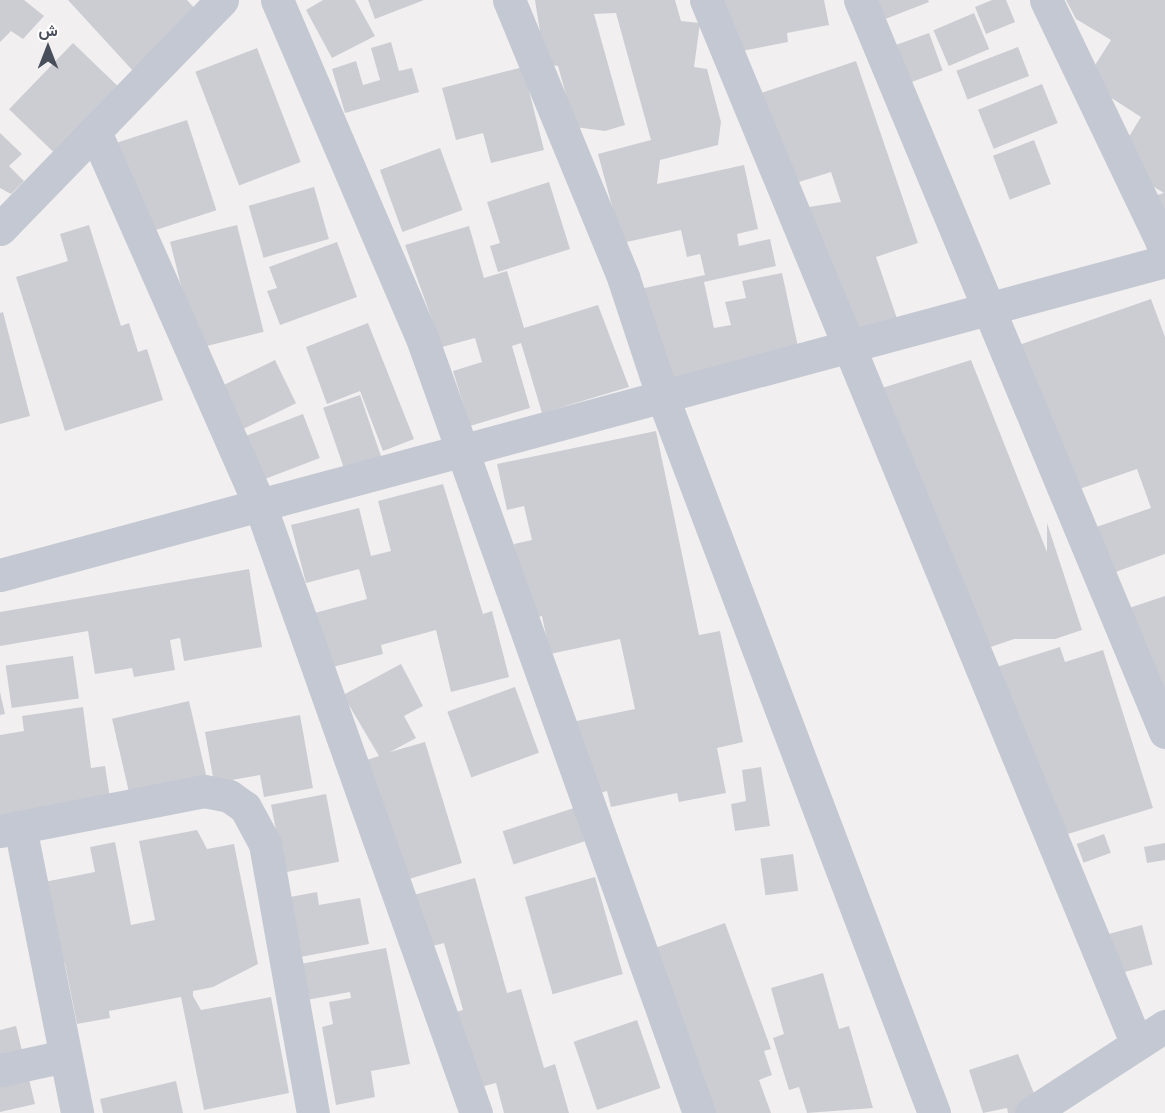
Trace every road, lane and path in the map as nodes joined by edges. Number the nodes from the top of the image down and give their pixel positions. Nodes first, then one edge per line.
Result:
1 (222, 0) edge
2 (277, 0) edge
3 (509, 0) edge
4 (706, 0) edge
5 (860, 0) edge
6 (1046, 0) edge
7 (96, 134) junction
8 (0, 229) edge
9 (1165, 248) edge
10 (1165, 261) edge
11 (985, 310) junction
12 (845, 346) junction
13 (663, 398) junction
14 (463, 451) junction
15 (261, 508) junction
16 (0, 575) edge
17 (1165, 732) edge
18 (10, 829) edge
19 (1165, 1026) edge
20 (1136, 1042) junction
21 (65, 1056) junction
22 (0, 1070) edge
23 (77, 1113) edge
24 (313, 1113) edge
25 (476, 1113) edge
26 (699, 1113) edge
27 (934, 1113) edge
28 (1031, 1113) edge

1 - 7 street
2 - 14 street
3 - 13 street
4 - 12 street
5 - 11 street
6 - 9 street
7 - 8 street
7 - 15 street
10 - 11 street
11 - 12 street
11 - 17 street
12 - 13 street
12 - 20 street
13 - 14 street
13 - 27 street
14 - 15 street
14 - 26 street
15 - 16 street
15 - 25 street
18 - 21 street
18 - 24 street
19 - 20 street
20 - 28 street
21 - 22 street
21 - 23 street

